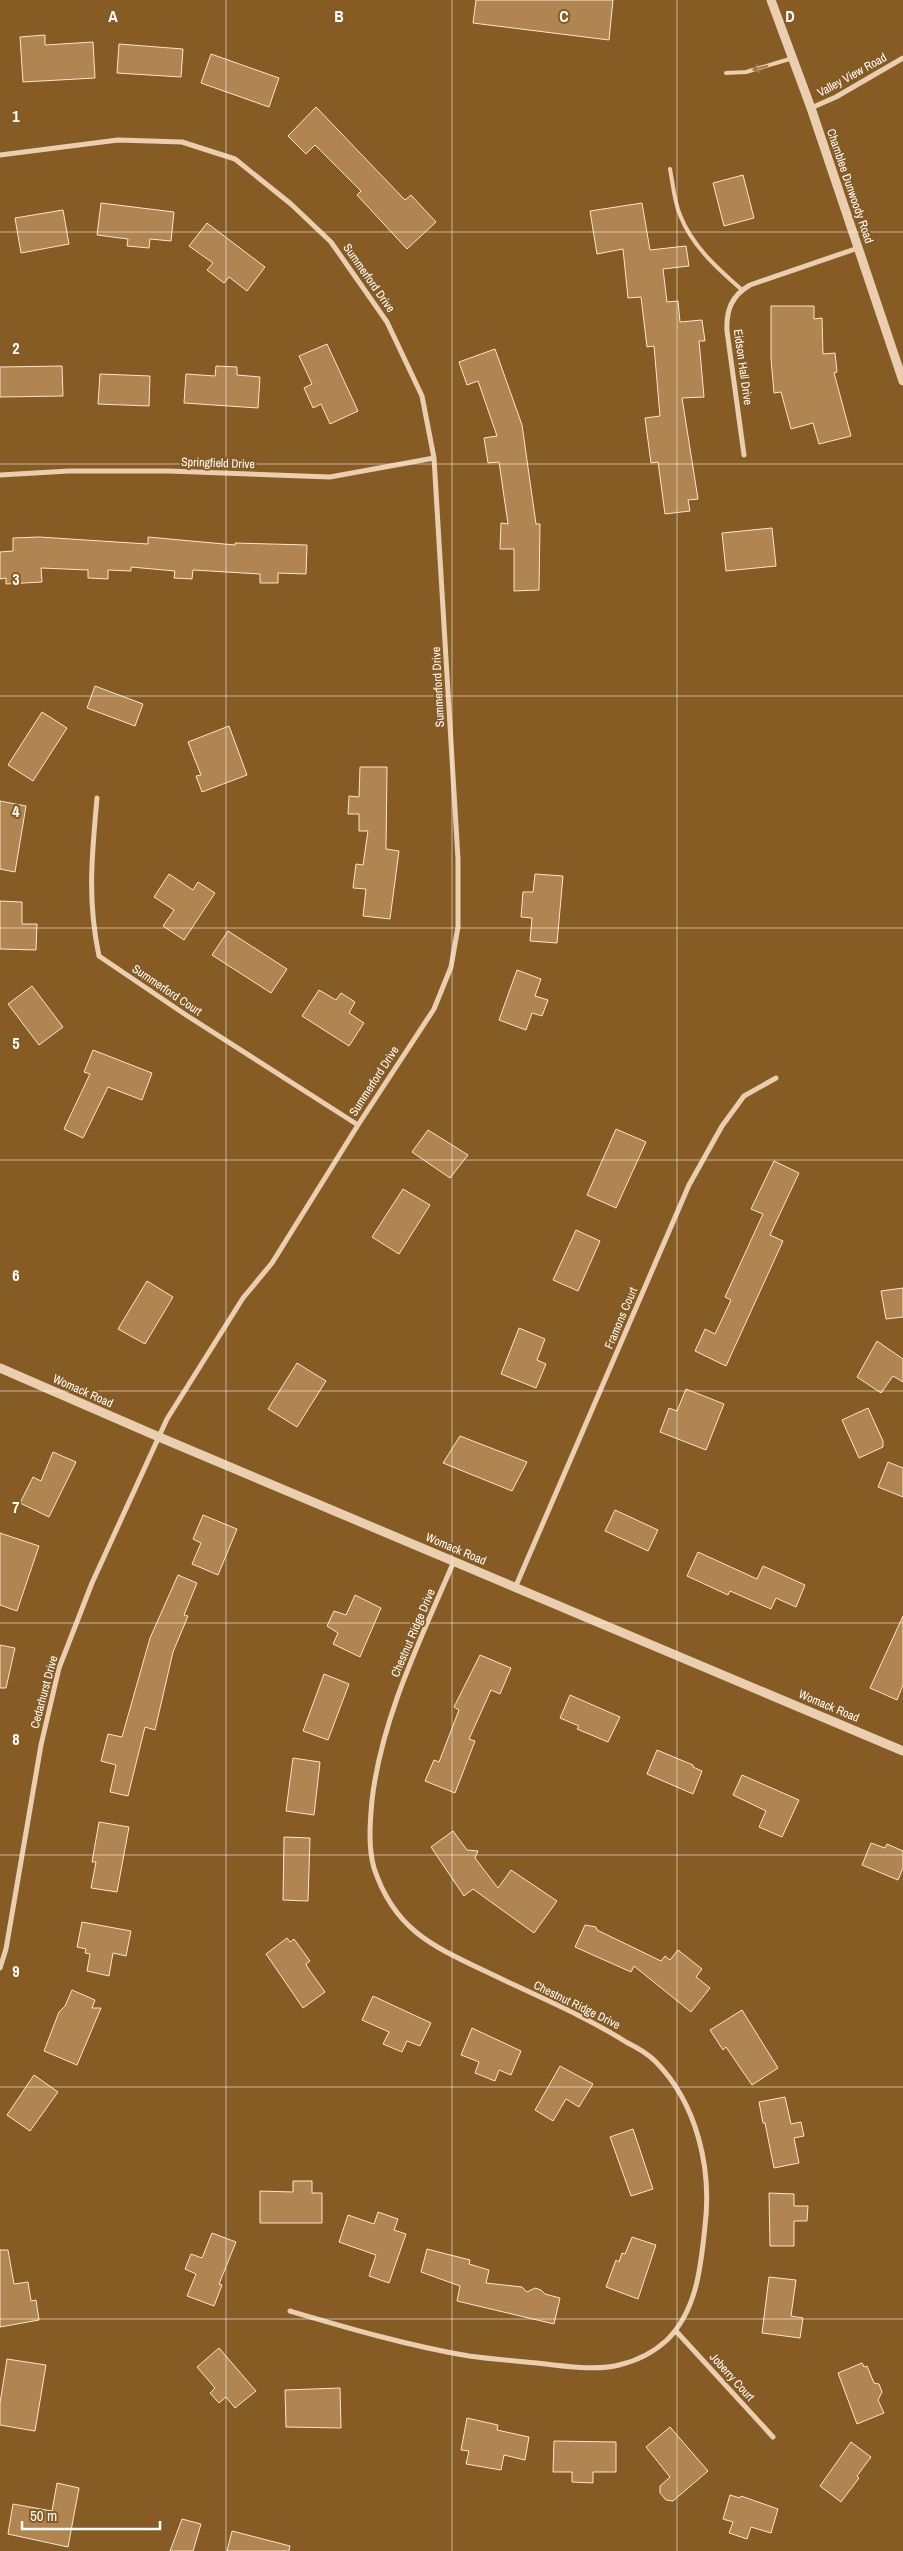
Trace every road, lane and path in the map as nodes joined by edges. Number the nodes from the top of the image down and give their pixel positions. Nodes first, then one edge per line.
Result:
1 (771, 0) edge
2 (793, 58) junction
3 (903, 58) edge
4 (726, 73) dead end
5 (811, 108) junction
6 (0, 155) edge
7 (670, 169) dead end
8 (858, 248) junction
9 (742, 290) junction
10 (903, 381) edge
11 (744, 455) dead end
12 (434, 458) junction
13 (0, 475) edge
14 (97, 798) dead end
15 (776, 1078) dead end
16 (358, 1125) junction
17 (0, 1368) edge
18 (158, 1437) junction
19 (454, 1561) junction
20 (516, 1588) junction
21 (903, 1751) edge
22 (0, 1968) edge
23 (290, 2310) dead end
24 (676, 2331) junction
25 (773, 2437) dead end

1 - 2 street, Chamblee Dunwoody Road
2 -> 4 lane
2 - 5 street, Chamblee Dunwoody Road
3 - 5 street, Valley View Road
5 - 8 street, Chamblee Dunwoody Road
6 - 12 street, Summerford Drive
7 - 9 lane
8 - 9 street
8 - 10 street, Chamblee Dunwoody Road
9 - 11 street, Eidson Hall Drive
12 - 13 street, Springfield Drive
12 - 16 street, Summerford Drive
14 - 16 street, Summerford Court
15 - 20 street, Framons Court
16 - 18 street, Summerford Drive
17 - 18 street, Womack Road
18 - 19 street, Womack Road
18 - 22 street, Cedarhurst Drive
19 - 20 street, Womack Road
19 - 24 street, Chestnut Ridge Drive
20 - 21 street, Womack Road
23 - 24 street, Chestnut Ridge Drive
24 - 25 street, Joberry Court

